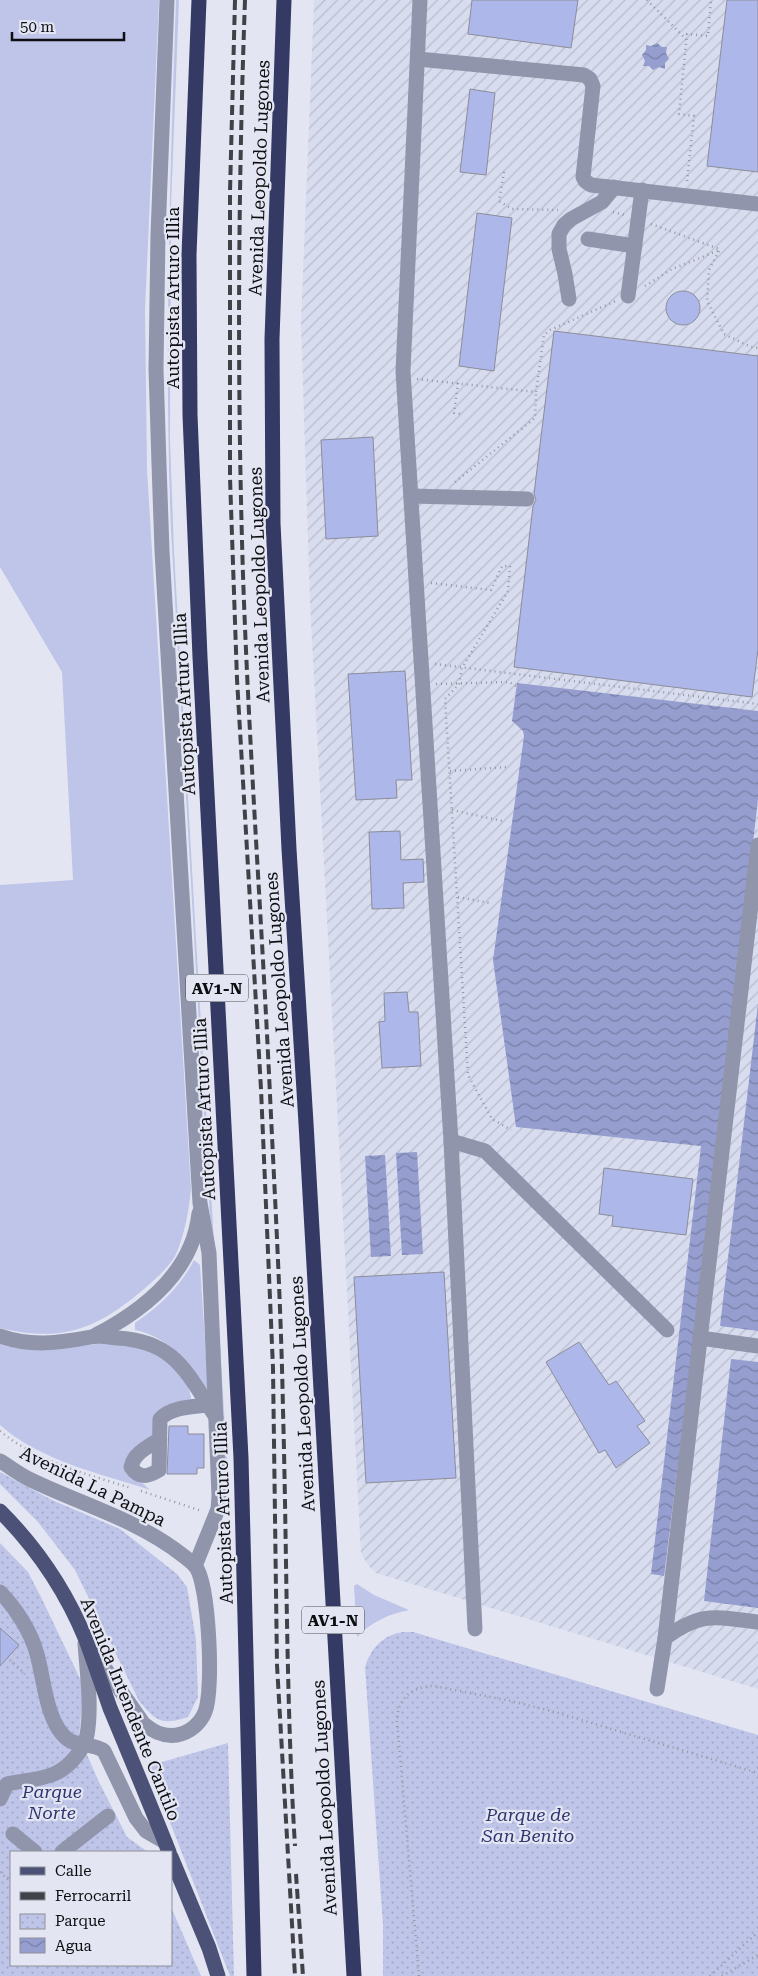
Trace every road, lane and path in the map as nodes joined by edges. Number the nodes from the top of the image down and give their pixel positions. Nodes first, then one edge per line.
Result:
1 (167, 0) edge
2 (199, 0) edge
3 (284, 0) edge
4 (420, 0) edge
5 (647, 0) edge
6 (711, 0) edge
7 (686, 39) junction
8 (418, 59) junction
9 (614, 187) junction
10 (642, 190) junction
11 (686, 195) junction
12 (758, 204) edge
13 (588, 239) dead end
14 (635, 246) junction
15 (628, 296) junction
16 (568, 299) dead end
17 (758, 348) edge
18 (404, 377) junction
19 (458, 383) junction
20 (536, 392) junction
21 (461, 414) dead end
22 (411, 496) junction
23 (437, 496) junction
24 (527, 499) dead end
25 (416, 582) junction
26 (421, 663) junction
27 (462, 668) junction
28 (459, 684) junction
29 (423, 685) junction
30 (516, 686) dead end
31 (758, 704) edge
32 (507, 767) dead end
33 (450, 771) junction
34 (452, 810) junction
35 (502, 821) dead end
36 (758, 845) edge
37 (458, 897) junction
38 (490, 903) dead end
39 (511, 1130) dead end
40 (451, 1140) junction
41 (200, 1203) junction
42 (667, 1330) dead end
43 (0, 1336) edge
44 (95, 1336) junction
45 (700, 1338) junction
46 (758, 1346) edge
47 (208, 1405) junction
48 (217, 1419) junction
49 (0, 1431) edge
50 (160, 1439) dead end
51 (0, 1461) edge
52 (2, 1515) edge
53 (215, 1516) junction
54 (195, 1566) junction
55 (0, 1592) edge
56 (758, 1622) edge
57 (475, 1629) dead end
58 (665, 1638) junction
59 (85, 1639) junction
60 (657, 1689) dead end
61 (83, 1745) junction
62 (104, 1751) junction
63 (128, 1751) junction
64 (758, 1773) edge
65 (0, 1799) edge
66 (108, 1816) dead end
67 (13, 1834) dead end
68 (167, 1847) edge
69 (34, 1851) edge
70 (63, 1851) edge
71 (172, 1859) edge
72 (0, 1872) edge
73 (10, 1881) edge
74 (758, 1932) edge
75 (758, 1955) edge
76 (218, 1976) edge
77 (254, 1976) edge
78 (354, 1976) edge
79 (419, 1976) edge
80 (710, 1976) edge
81 (722, 1976) edge

1 - 41 street
2 - 77 highway, Autopista Arturo Illia / AV1-N
3 - 78 highway, Avenida Leopoldo Lugones / AV1-N
4 - 8 street
5 - 7 path
6 - 7 path
7 - 11 path
8 - 9 street
8 - 18 street
9 - 10 street
9 - 16 street
10 - 11 street
10 - 14 street
11 - 12 street
13 - 14 street
14 - 15 street
15 - 17 path
15 - 20 path
18 - 19 path
18 - 22 street
19 - 20 path
19 - 21 path
20 - 23 path
22 - 23 street
22 - 25 street
23 - 24 street
25 - 26 street
25 - 27 path
26 - 27 path
26 - 29 street
27 - 28 path
27 - 31 path
28 - 29 path
28 - 30 path
28 - 33 path
29 - 40 street
32 - 33 path
33 - 34 path
34 - 35 path
34 - 37 path
36 - 45 street
37 - 38 path
37 - 39 path
40 - 42 street
40 - 57 street
41 - 44 street
41 - 48 street
43 - 44 street
44 - 47 street
45 - 46 street
45 - 58 street
47 - 48 street
47 - 50 street
48 - 53 street
49 - 53 path
51 - 54 street, Avenida La Pampa
52 - 59 main road, Avenida Intendente Cantilo
53 - 54 street
54 - 59 street
55 - 61 street
56 - 58 street
58 - 60 street
59 - 61 street
59 - 63 main road, Avenida Intendente Cantilo
61 - 62 street
61 - 65 street
62 - 63 street
62 - 68 street
63 - 68 main road, Avenida Intendente Cantilo
64 - 79 path
66 - 70 street
67 - 69 street
71 - 76 main road
72 - 73 path
74 - 80 path
75 - 81 path

